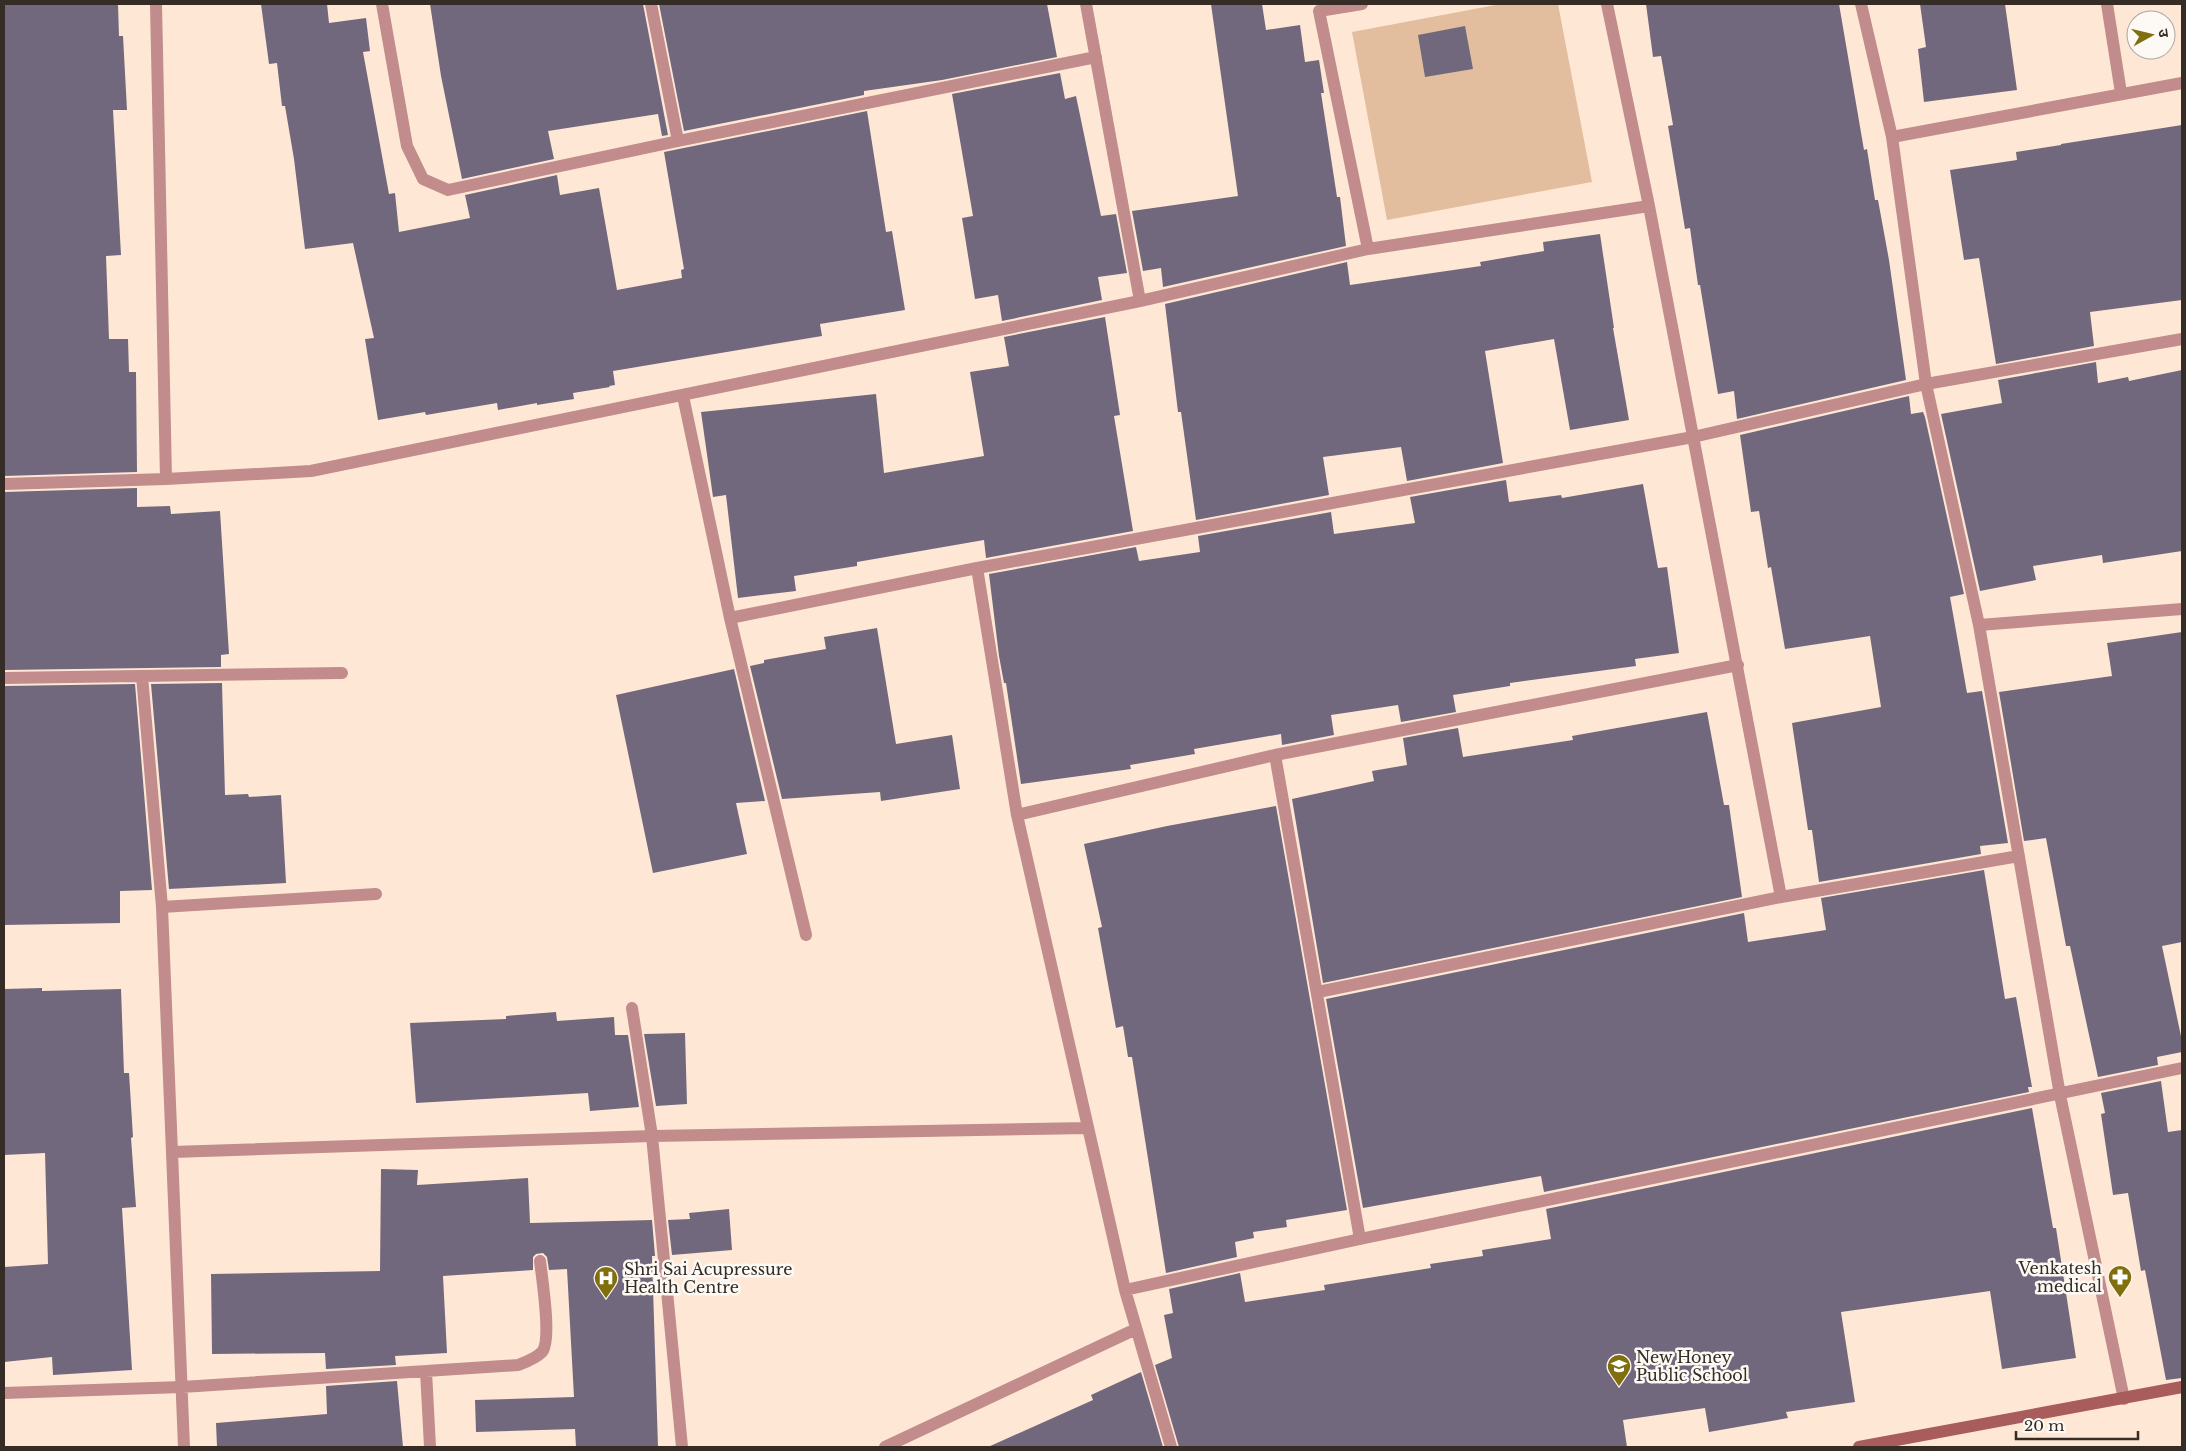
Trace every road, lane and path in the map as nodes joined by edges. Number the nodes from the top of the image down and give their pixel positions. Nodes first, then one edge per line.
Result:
1 (156, 4) edge
2 (382, 4) edge
3 (651, 4) edge
4 (1086, 4) edge
5 (1362, 4) edge
6 (1607, 4) edge
7 (1861, 4) edge
8 (2107, 4) edge
9 (1096, 57) junction
10 (2182, 83) edge
11 (2121, 93) junction
12 (1892, 137) junction
13 (678, 141) junction
14 (1650, 206) junction
15 (1368, 249) junction
16 (1140, 302) junction
17 (2182, 338) edge
18 (1926, 384) junction
19 (683, 396) junction
20 (1693, 437) junction
21 (166, 479) junction
22 (4, 484) edge
23 (977, 568) junction
24 (2182, 609) edge
25 (730, 618) junction
26 (1979, 624) junction
27 (1738, 665) junction
28 (342, 674) dead end
29 (142, 676) junction
30 (4, 678) edge
31 (1275, 754) junction
32 (1017, 815) junction
33 (2020, 856) junction
34 (376, 894) dead end
35 (1781, 897) junction
36 (162, 907) junction
37 (806, 935) dead end
38 (1318, 992) junction
39 (632, 1008) dead end
40 (2182, 1068) edge
41 (2060, 1095) junction
42 (1088, 1128) junction
43 (652, 1136) junction
44 (173, 1152) junction
45 (1360, 1239) junction
46 (540, 1261) dead end
47 (1125, 1290) junction
48 (1136, 1329) junction
49 (426, 1371) junction
50 (182, 1387) junction
51 (2182, 1387) edge
52 (4, 1393) edge
53 (2124, 1399) junction
54 (184, 1447) edge
55 (430, 1447) edge
56 (682, 1447) edge
57 (885, 1447) edge
58 (1171, 1447) edge
59 (1859, 1447) edge

1 - 21 street
2 - 13 street
3 - 13 street
4 - 9 street
5 - 15 street
6 - 14 street
7 - 12 street
8 - 11 street
9 - 13 street
9 - 16 street
10 - 11 street
11 - 12 street
12 - 18 street
14 - 15 street
14 - 20 street
15 - 16 street
16 - 19 street
17 - 18 street
18 - 20 street
18 - 26 street
19 - 21 street
19 - 25 street
20 - 23 street
20 - 27 street
21 - 22 street
23 - 25 street
23 - 32 street
24 - 26 street
25 - 37 street
26 - 33 street
27 - 31 street
27 - 35 street
28 - 29 street
29 - 30 street
29 - 36 street
31 - 32 street
31 - 38 street
32 - 42 street
33 - 35 street
33 - 41 street
34 - 36 street
35 - 38 street
36 - 44 street
38 - 45 street
39 - 43 street
40 - 41 street
41 - 45 street
41 - 53 street
42 - 43 street
42 - 47 street
43 - 44 street
43 - 56 street
44 - 50 street
45 - 47 street
46 - 49 street
47 - 48 street
48 - 57 street
48 - 58 street
49 - 50 street
49 - 55 street
50 - 52 street
50 - 54 street
51 - 53 street
53 - 59 street

